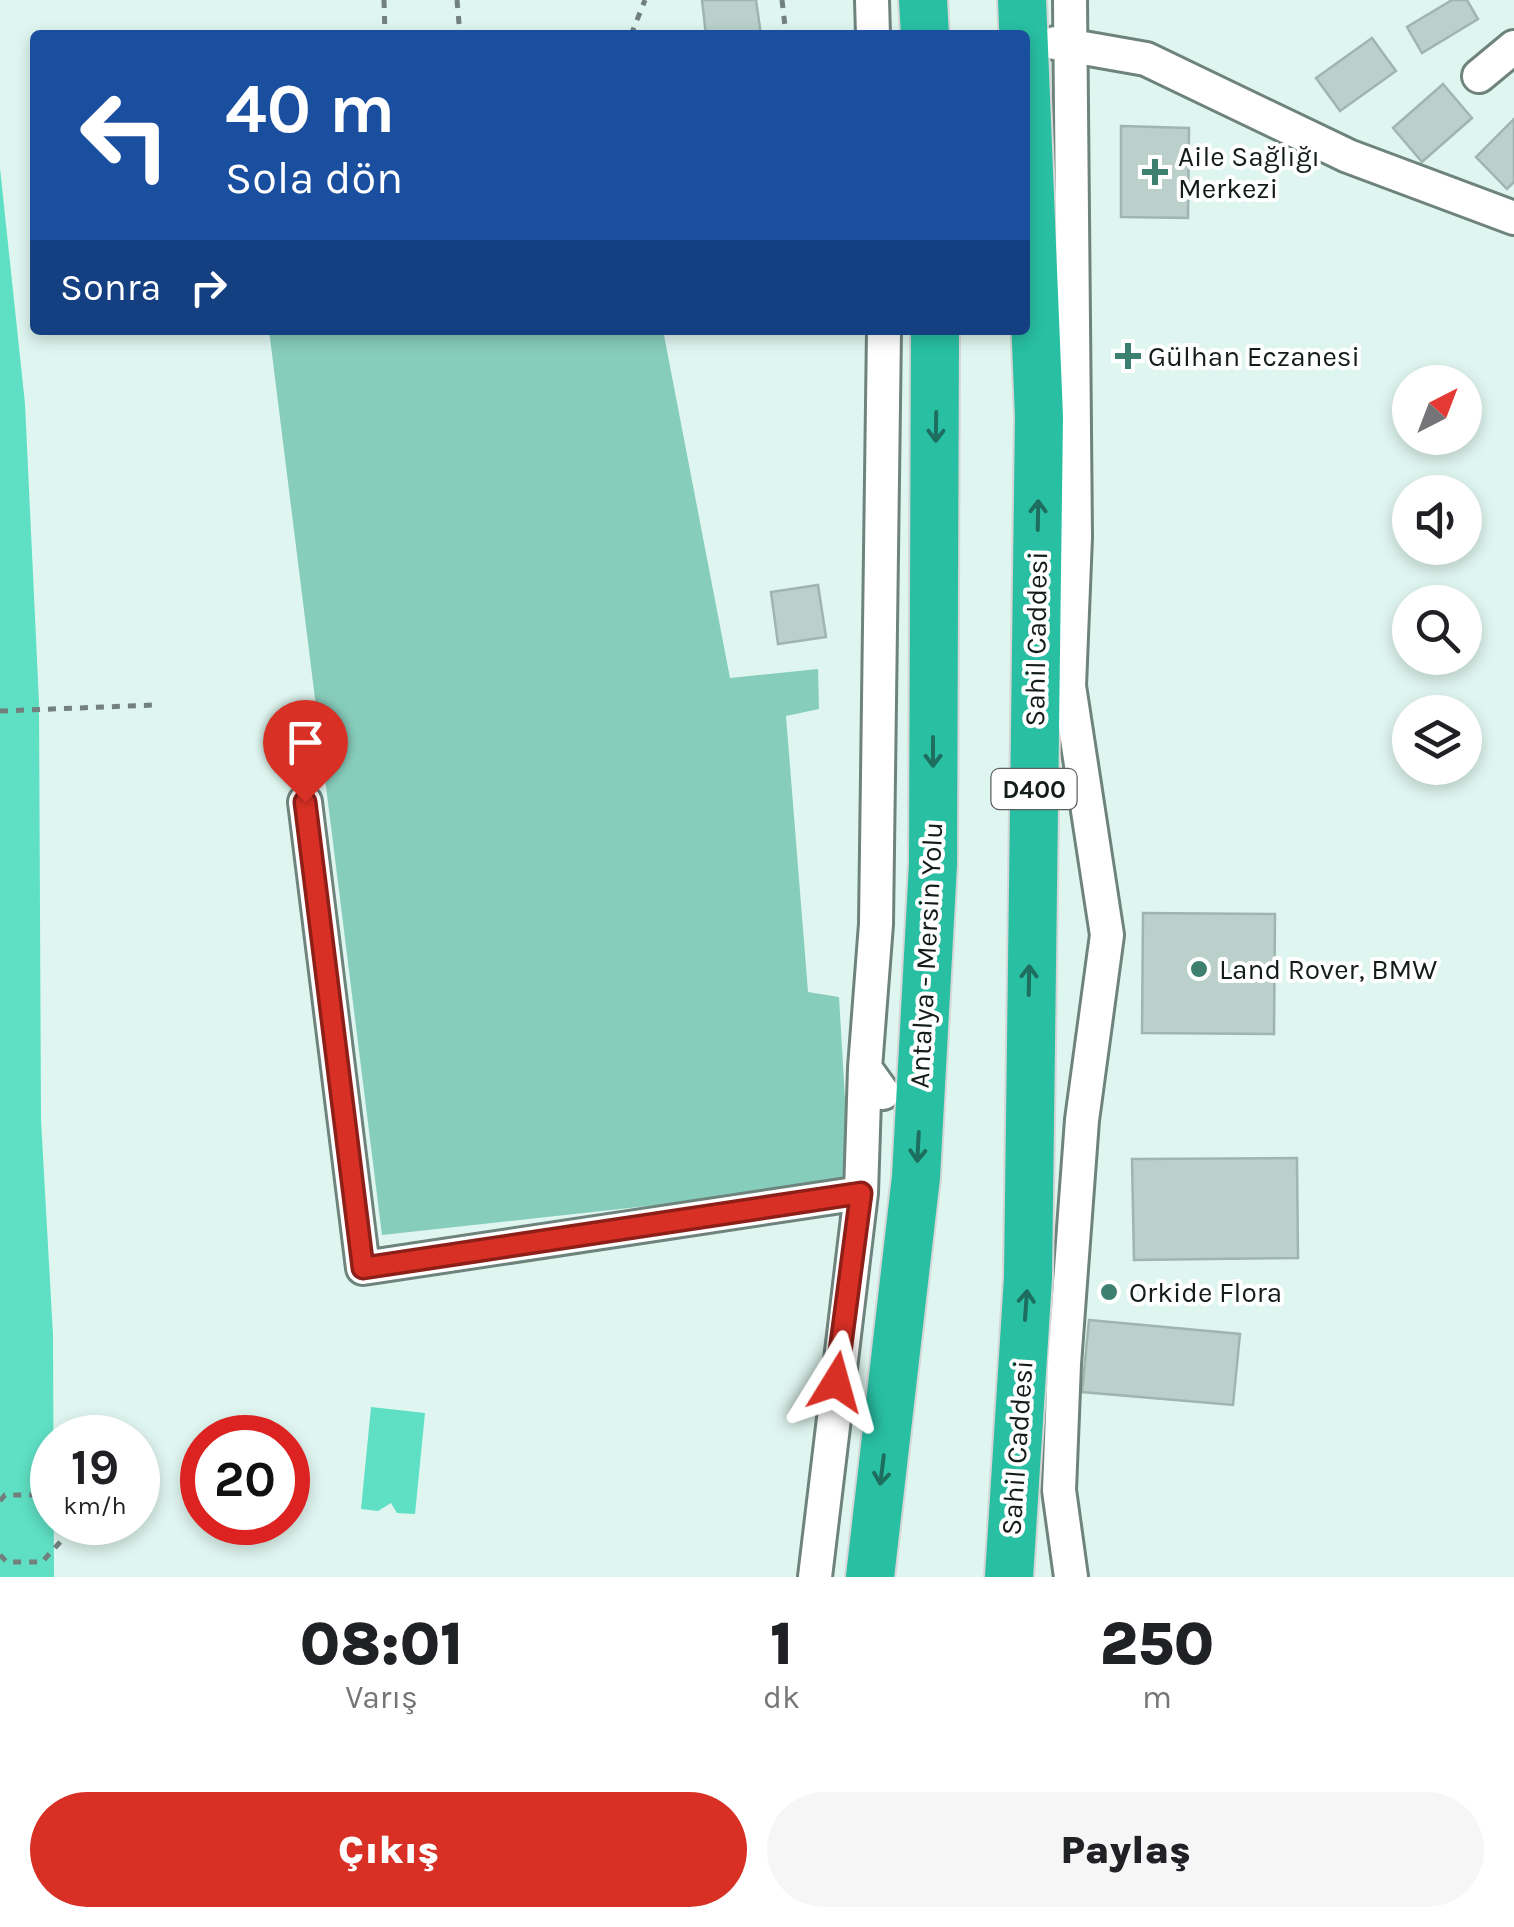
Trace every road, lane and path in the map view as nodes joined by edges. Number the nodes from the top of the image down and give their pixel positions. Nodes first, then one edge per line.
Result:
1 (384, 0) edge
2 (457, 0) edge
3 (645, 0) edge
4 (782, 0) edge
5 (872, 0) edge
6 (923, 0) edge
7 (1022, 0) edge
8 (1070, 0) edge
9 (385, 30) edge
10 (460, 30) edge
11 (633, 30) edge
12 (785, 30) edge
13 (874, 30) edge
14 (925, 30) edge
15 (1025, 30) edge
16 (1030, 38) edge
17 (1073, 46) junction
18 (1514, 47) edge
19 (1480, 76) dead end
20 (1030, 154) edge
21 (1514, 218) edge
22 (884, 335) edge
23 (935, 335) edge
24 (154, 705) dead end
25 (0, 711) edge
26 (305, 802) dead end
27 (861, 1193) junction
28 (30, 1495) edge
29 (0, 1501) edge
30 (57, 1545) edge
31 (0, 1555) edge
32 (815, 1577) edge
33 (870, 1577) edge
34 (1009, 1577) edge
35 (1071, 1577) edge

1 - 9 path
2 - 10 path
3 - 11 path
4 - 12 path
5 - 13 street
6 - 14 highway
7 - 15 highway, Sahil Caddesi / D400
8 - 17 street
16 - 17 street
17 - 21 street
17 - 35 street
18 - 19 street
34 -> 20 highway, Sahil Caddesi / D400
22 - 27 street
23 -> 33 highway, Antalya - Mersin Yolu
24 - 25 path
26 - 27 street
27 - 32 street
28 - 29 path
30 - 31 path

